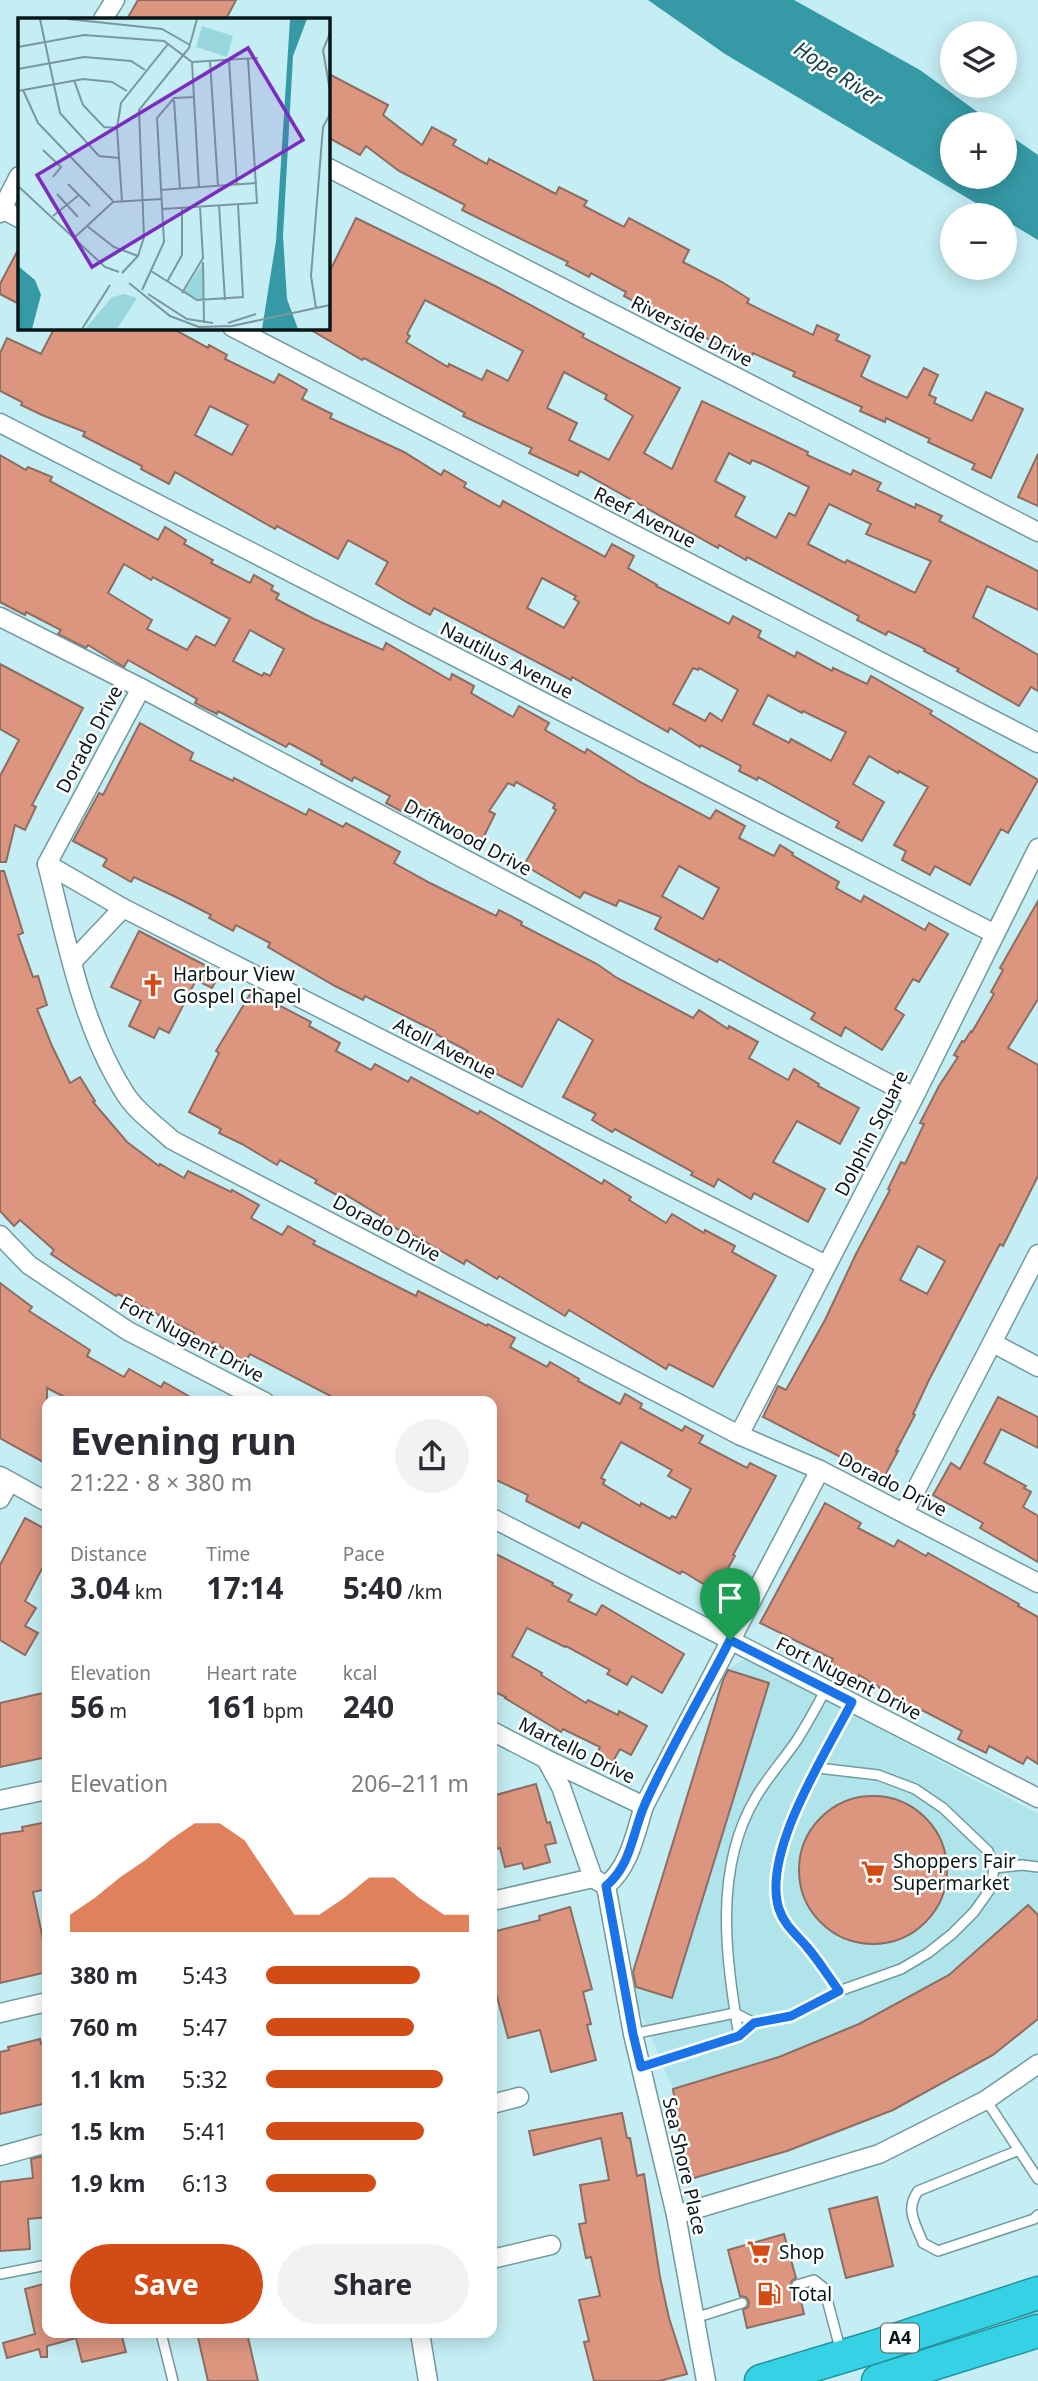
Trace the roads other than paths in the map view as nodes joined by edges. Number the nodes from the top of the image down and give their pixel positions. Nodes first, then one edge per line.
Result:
1 (115, 0) edge
2 (104, 18) edge
3 (329, 168) edge
4 (18, 178) edge
5 (1, 211) edge
6 (18, 218) edge
7 (236, 329) edge
8 (0, 423) edge
9 (1038, 532) edge
10 (0, 617) edge
11 (141, 688) junction
12 (1038, 743) edge
13 (1038, 848) edge
14 (47, 864) junction
15 (123, 908) junction
16 (995, 934) junction
17 (72, 962) junction
18 (914, 1097) junction
19 (0, 1235) edge
20 (1038, 1254) edge
21 (826, 1265) junction
22 (993, 1343) junction
23 (1038, 1367) edge
24 (253, 1396) edge
25 (739, 1435) junction
26 (820, 1470) junction
27 (3, 1486) edge
28 (42, 1500) edge
29 (904, 1513) junction
30 (497, 1521) edge
31 (1038, 1583) edge
32 (730, 1640) junction
33 (826, 1689) junction
34 (852, 1702) junction
35 (497, 1734) edge
36 (545, 1759) junction
37 (818, 1768) junction
38 (42, 1791) edge
39 (1038, 1798) edge
40 (0, 1800) edge
41 (644, 1806) junction
42 (1038, 1867) edge
43 (994, 1868) junction
44 (600, 1882) junction
45 (497, 1900) edge
46 (839, 1991) junction
47 (42, 2003) edge
48 (0, 2013) edge
49 (735, 2013) junction
50 (754, 2023) junction
51 (633, 2034) junction
52 (739, 2036) junction
53 (641, 2067) junction
54 (1037, 2068) edge
55 (519, 2097) dead end
56 (986, 2100) junction
57 (497, 2103) edge
58 (42, 2144) edge
59 (1019, 2150) junction
60 (0, 2155) edge
61 (1038, 2179) edge
62 (676, 2215) junction
63 (1038, 2215) edge
64 (551, 2245) dead end
65 (497, 2258) edge
66 (42, 2266) edge
67 (0, 2274) edge
68 (797, 2285) dead end
69 (1038, 2293) edge
70 (742, 2303) dead end
71 (695, 2318) junction
72 (1038, 2331) edge
73 (162, 2338) edge
74 (421, 2338) edge
75 (843, 2357) junction
76 (173, 2381) edge
77 (428, 2381) edge
78 (706, 2381) edge
79 (761, 2381) edge
80 (878, 2381) edge

1 - 2 street
3 - 9 street, Riverside Drive
4 - 5 street
5 - 6 street
7 - 12 street, Reef Avenue
8 - 16 street, Nautilus Avenue
10 - 11 street, Driftwood Drive
11 - 14 street, Dorado Drive
11 - 18 street, Driftwood Drive
13 - 16 street, Dolphin Square
14 - 15 street, Atoll Avenue
14 - 17 street, Dorado Drive
15 - 17 street
15 - 21 street, Atoll Avenue
16 - 18 street, Dolphin Square
17 - 25 street, Dorado Drive
18 - 21 street, Dolphin Square
19 - 24 street, Fort Nugent Drive
20 - 22 street
21 - 25 street, Dolphin Square
22 - 23 street
22 - 29 street
25 - 26 street, Dorado Drive
26 - 29 street, Dorado Drive
26 - 32 street
27 - 28 street
29 - 31 street, Dorado Drive
30 - 32 street, Fort Nugent Drive
32 - 33 street, Fort Nugent Drive
32 - 41 street
33 - 34 street, Fort Nugent Drive
33 - 49 lane
34 - 37 lane
34 - 39 street, Fort Nugent Drive
35 - 36 street, Martello Drive
36 - 41 street, Martello Drive
36 - 44 street, Sea Shore Place
37 - 43 lane
37 - 46 lane
38 - 40 street
41 - 44 street
42 - 43 lane
43 - 46 lane
44 - 45 street
44 - 51 street, Sea Shore Place
46 - 50 lane
47 - 48 street
49 - 50 lane
49 - 51 lane
49 - 52 lane
50 - 52 lane
51 - 53 street, Sea Shore Place
52 - 53 lane
53 - 62 street, Sea Shore Place
54 - 56 street
55 - 57 street
56 - 59 lane
56 - 62 street
58 - 60 street
59 - 61 lane
59 - 63 lane
62 - 71 street, Sea Shore Place
64 - 65 street
66 - 67 lane
68 - 75 lane
69 - 75 highway, A4
70 - 71 lane
71 - 78 street, Sea Shore Place
72 - 80 highway, A4
73 - 76 lane
74 - 77 street
75 - 79 highway, A4

